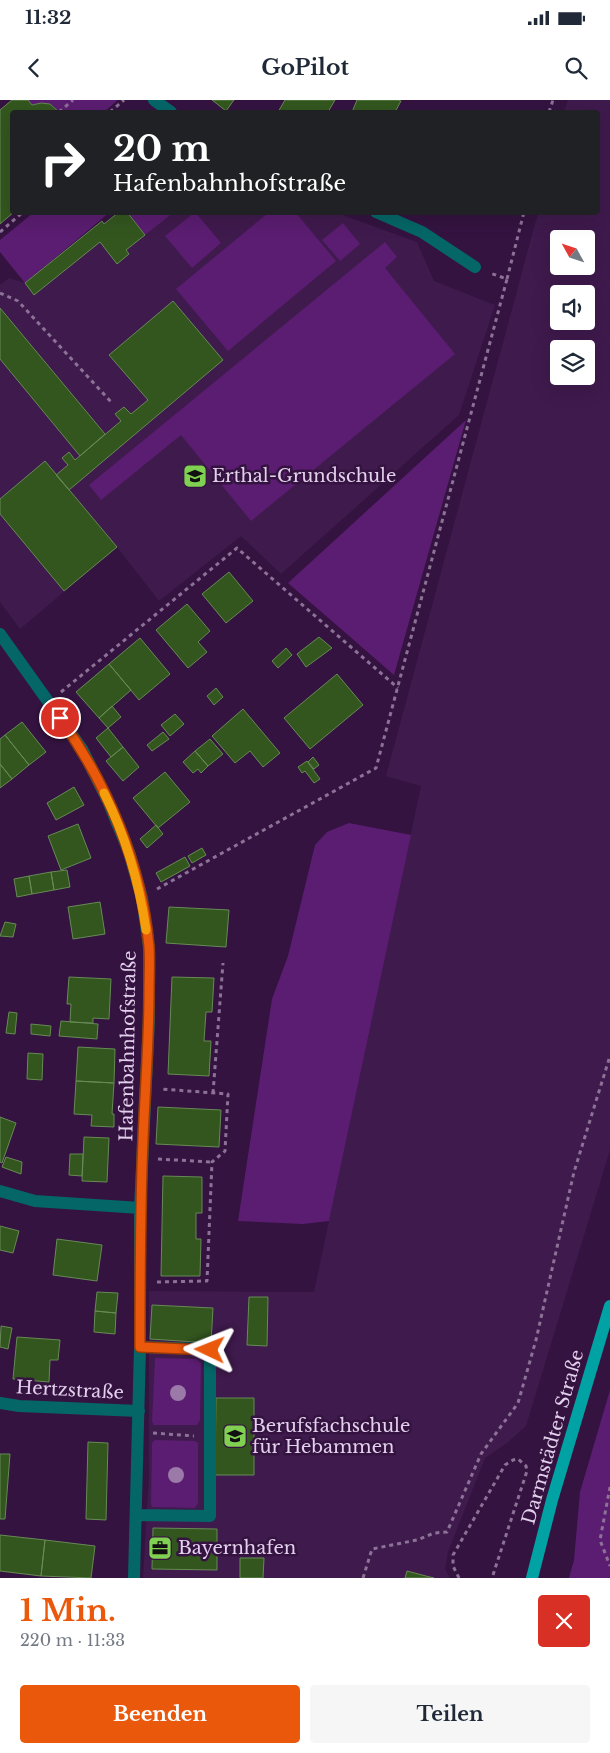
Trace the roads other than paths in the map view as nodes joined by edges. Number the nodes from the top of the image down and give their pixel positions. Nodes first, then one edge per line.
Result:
1 (154, 100) edge
2 (168, 110) edge
3 (383, 215) edge
4 (475, 267) road end
5 (0, 634) edge
6 (0, 1191) edge
7 (140, 1208) junction
8 (610, 1306) edge
9 (140, 1347) junction
10 (0, 1403) edge
11 (139, 1411) junction
12 (136, 1515) junction
13 (134, 1578) edge
14 (532, 1578) edge

1 - 2 street
3 - 4 street
5 - 7 street, Hafenbahnhofstraße
6 - 7 street
7 - 9 street, Hafenbahnhofstraße
8 - 14 main road, Darmstädter Straße
9 - 11 street, Hafenbahnhofstraße
9 - 12 street
10 - 11 street, Hertzstraße
11 - 12 street, Hafenbahnhofstraße
12 - 13 street, Hafenbahnhofstraße

